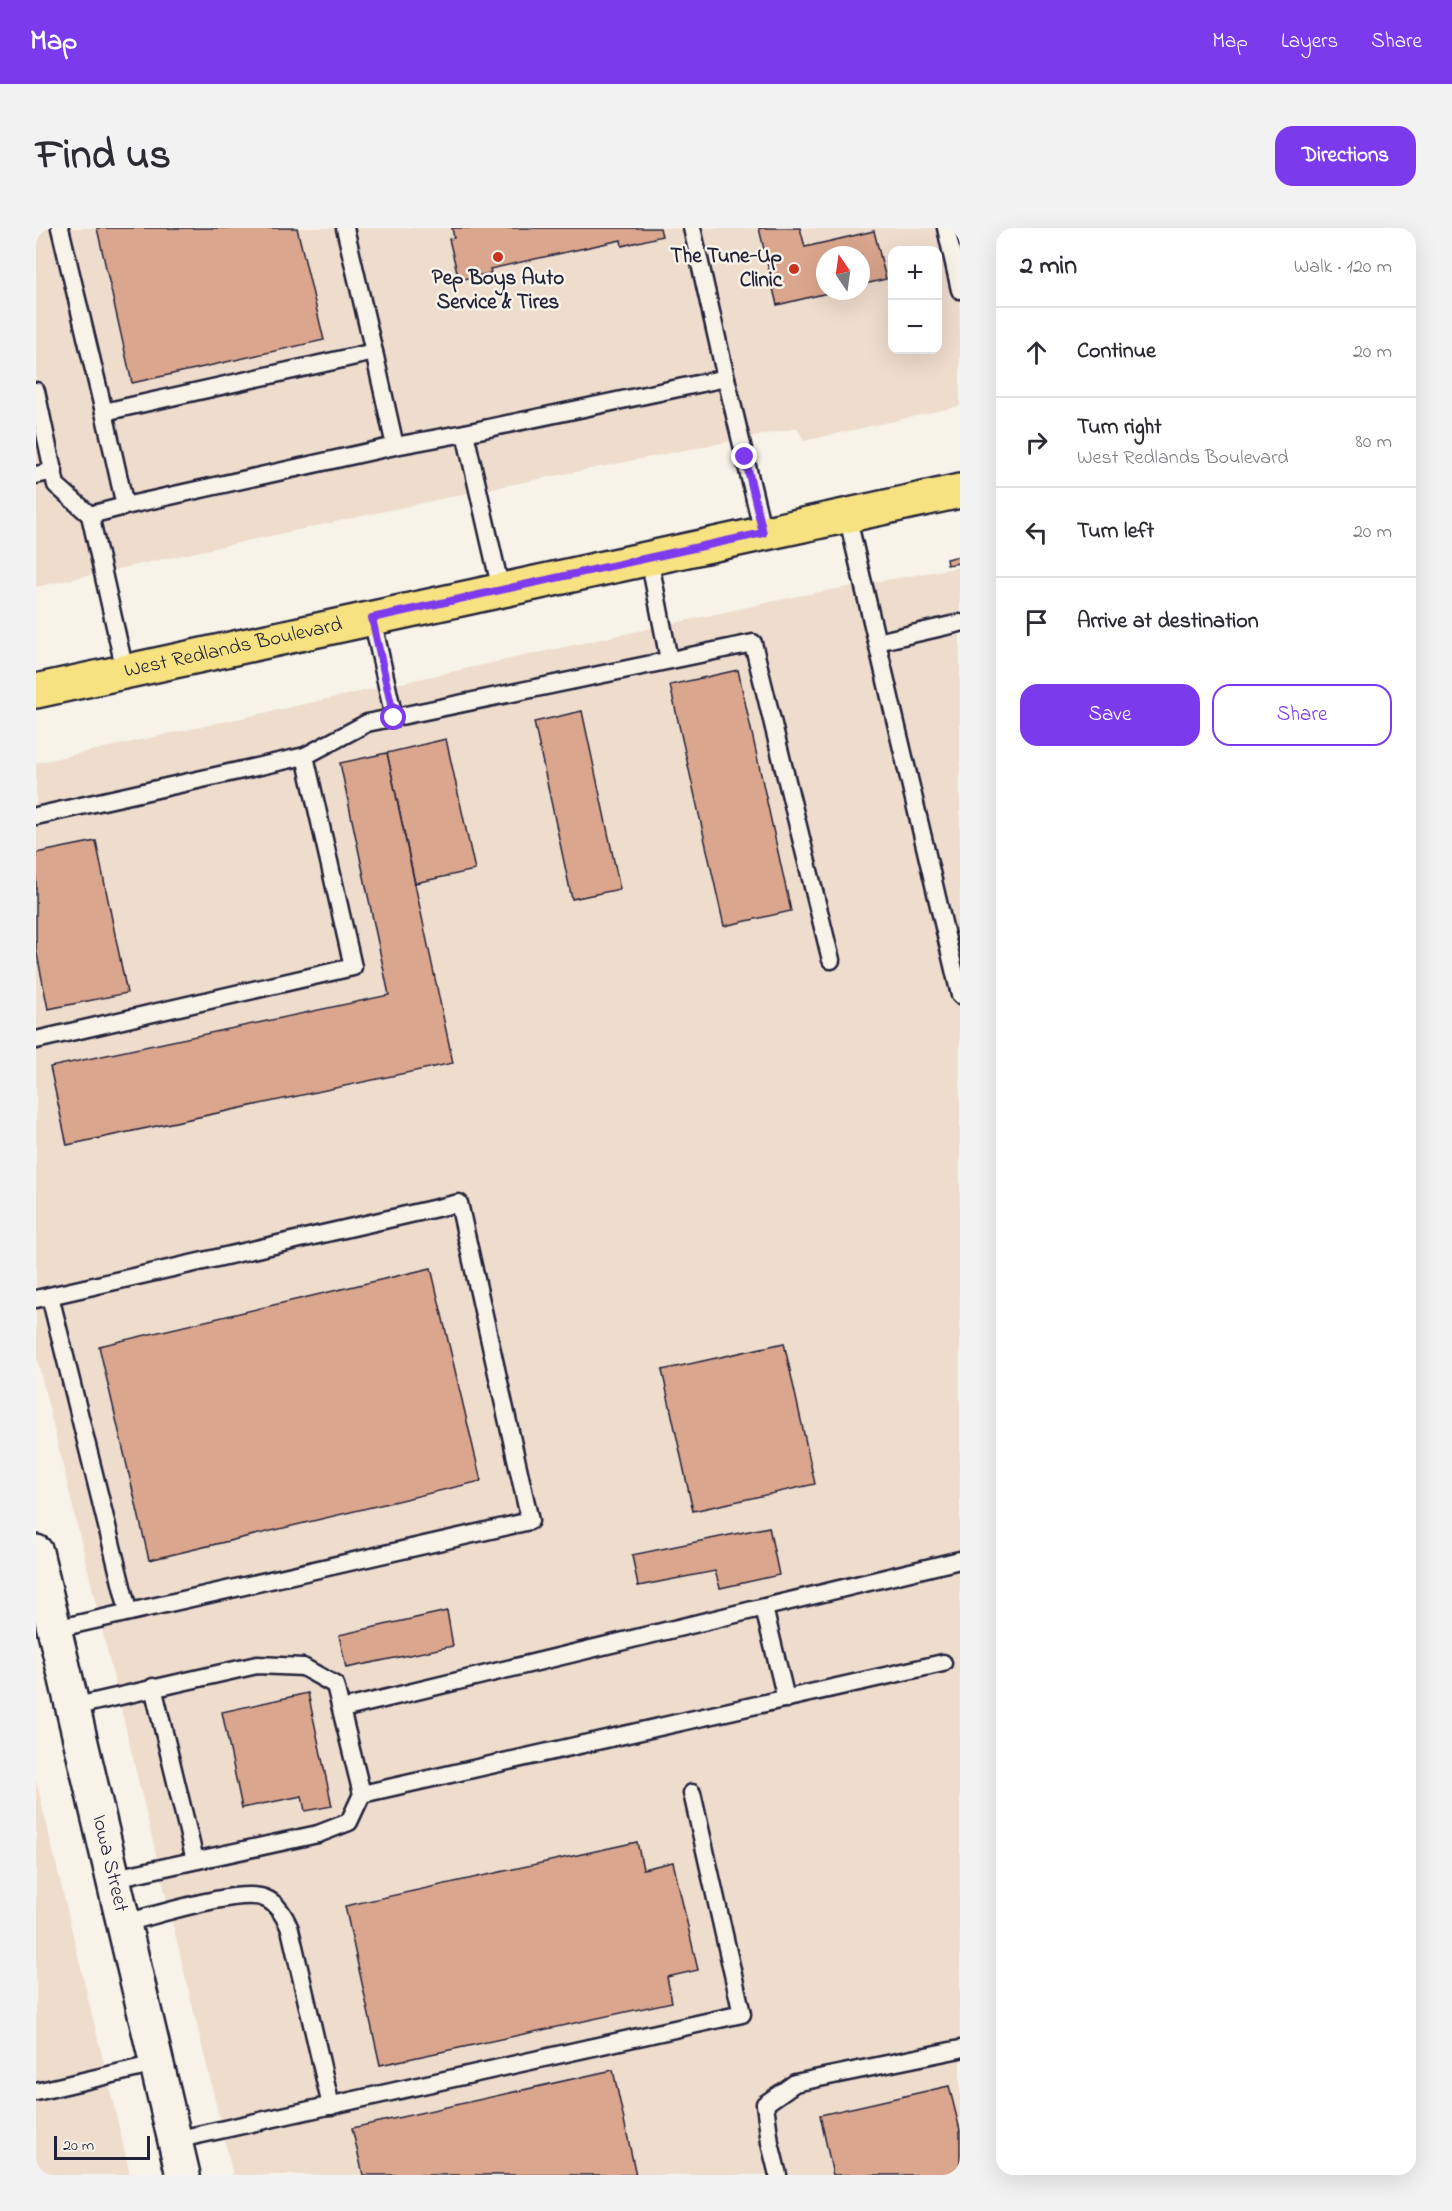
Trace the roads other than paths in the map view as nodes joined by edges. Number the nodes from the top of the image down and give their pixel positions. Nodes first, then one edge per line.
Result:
1 (60, 228) edge
2 (345, 228) edge
3 (692, 228) edge
4 (946, 228) edge
5 (960, 290) edge
6 (374, 352) junction
7 (726, 378) junction
8 (36, 391) edge
9 (104, 412) junction
10 (465, 434) junction
11 (395, 446) junction
12 (54, 471) junction
13 (36, 475) edge
14 (960, 491) edge
15 (125, 506) junction
16 (90, 515) junction
17 (847, 515) junction
18 (763, 533) junction
19 (649, 558) junction
20 (501, 590) junction
21 (372, 618) junction
22 (960, 623) edge
23 (877, 642) junction
24 (669, 660) junction
25 (125, 672) junction
26 (36, 691) edge
27 (394, 718) junction
28 (305, 756) junction
29 (36, 816) edge
30 (831, 960) dead end
31 (960, 995) edge
32 (36, 1040) edge
33 (43, 1298) edge
34 (36, 1552) edge
35 (960, 1560) edge
36 (764, 1608) junction
37 (128, 1611) junction
38 (55, 1629) junction
39 (943, 1663) dead end
40 (153, 1688) junction
41 (786, 1699) junction
42 (72, 1707) junction
43 (342, 1709) junction
44 (692, 1793) dead end
45 (362, 1794) junction
46 (195, 1860) junction
47 (114, 1878) junction
48 (124, 1923) junction
49 (960, 2049) edge
50 (156, 2064) junction
51 (36, 2092) edge
52 (331, 2106) junction
53 (176, 2140) junction
54 (183, 2175) edge
55 (778, 2175) edge

1 - 9 lane
2 - 6 lane
3 - 7 lane
4 - 5 lane
6 - 9 lane
6 - 11 lane
7 - 10 lane
7 - 18 lane
8 - 12 lane
9 - 15 lane
10 - 11 lane
10 - 20 lane
11 - 15 lane
12 - 13 lane
12 - 16 lane
14 - 17 main road, West Redlands Boulevard
15 - 16 lane
16 - 25 lane
17 - 18 main road, West Redlands Boulevard
17 - 23 lane
18 - 19 main road, West Redlands Boulevard
19 - 20 main road, West Redlands Boulevard
19 - 24 lane
20 - 21 main road, West Redlands Boulevard
21 - 25 main road, West Redlands Boulevard
21 - 27 lane
22 - 23 lane
23 - 31 lane
24 - 27 lane
24 - 30 lane
25 - 26 main road, West Redlands Boulevard
27 - 28 lane
28 - 29 lane
28 - 32 lane
33 - 37 lane
33 - 37 lane
34 - 38 street, Iowa Street
35 - 36 lane
36 - 41 lane
36 - 43 lane
37 - 38 lane
38 - 42 street, Iowa Street
39 - 41 lane
40 - 42 lane
40 - 43 lane
40 - 46 lane
41 - 45 lane
42 - 47 street, Iowa Street
43 - 45 lane
44 - 52 lane
45 - 46 lane
46 - 47 lane
47 - 48 street, Iowa Street
48 - 50 street, Iowa Street
48 - 52 lane
49 - 55 lane
50 - 51 lane
50 - 53 street, Iowa Street
52 - 53 lane
53 - 54 street, Iowa Street

